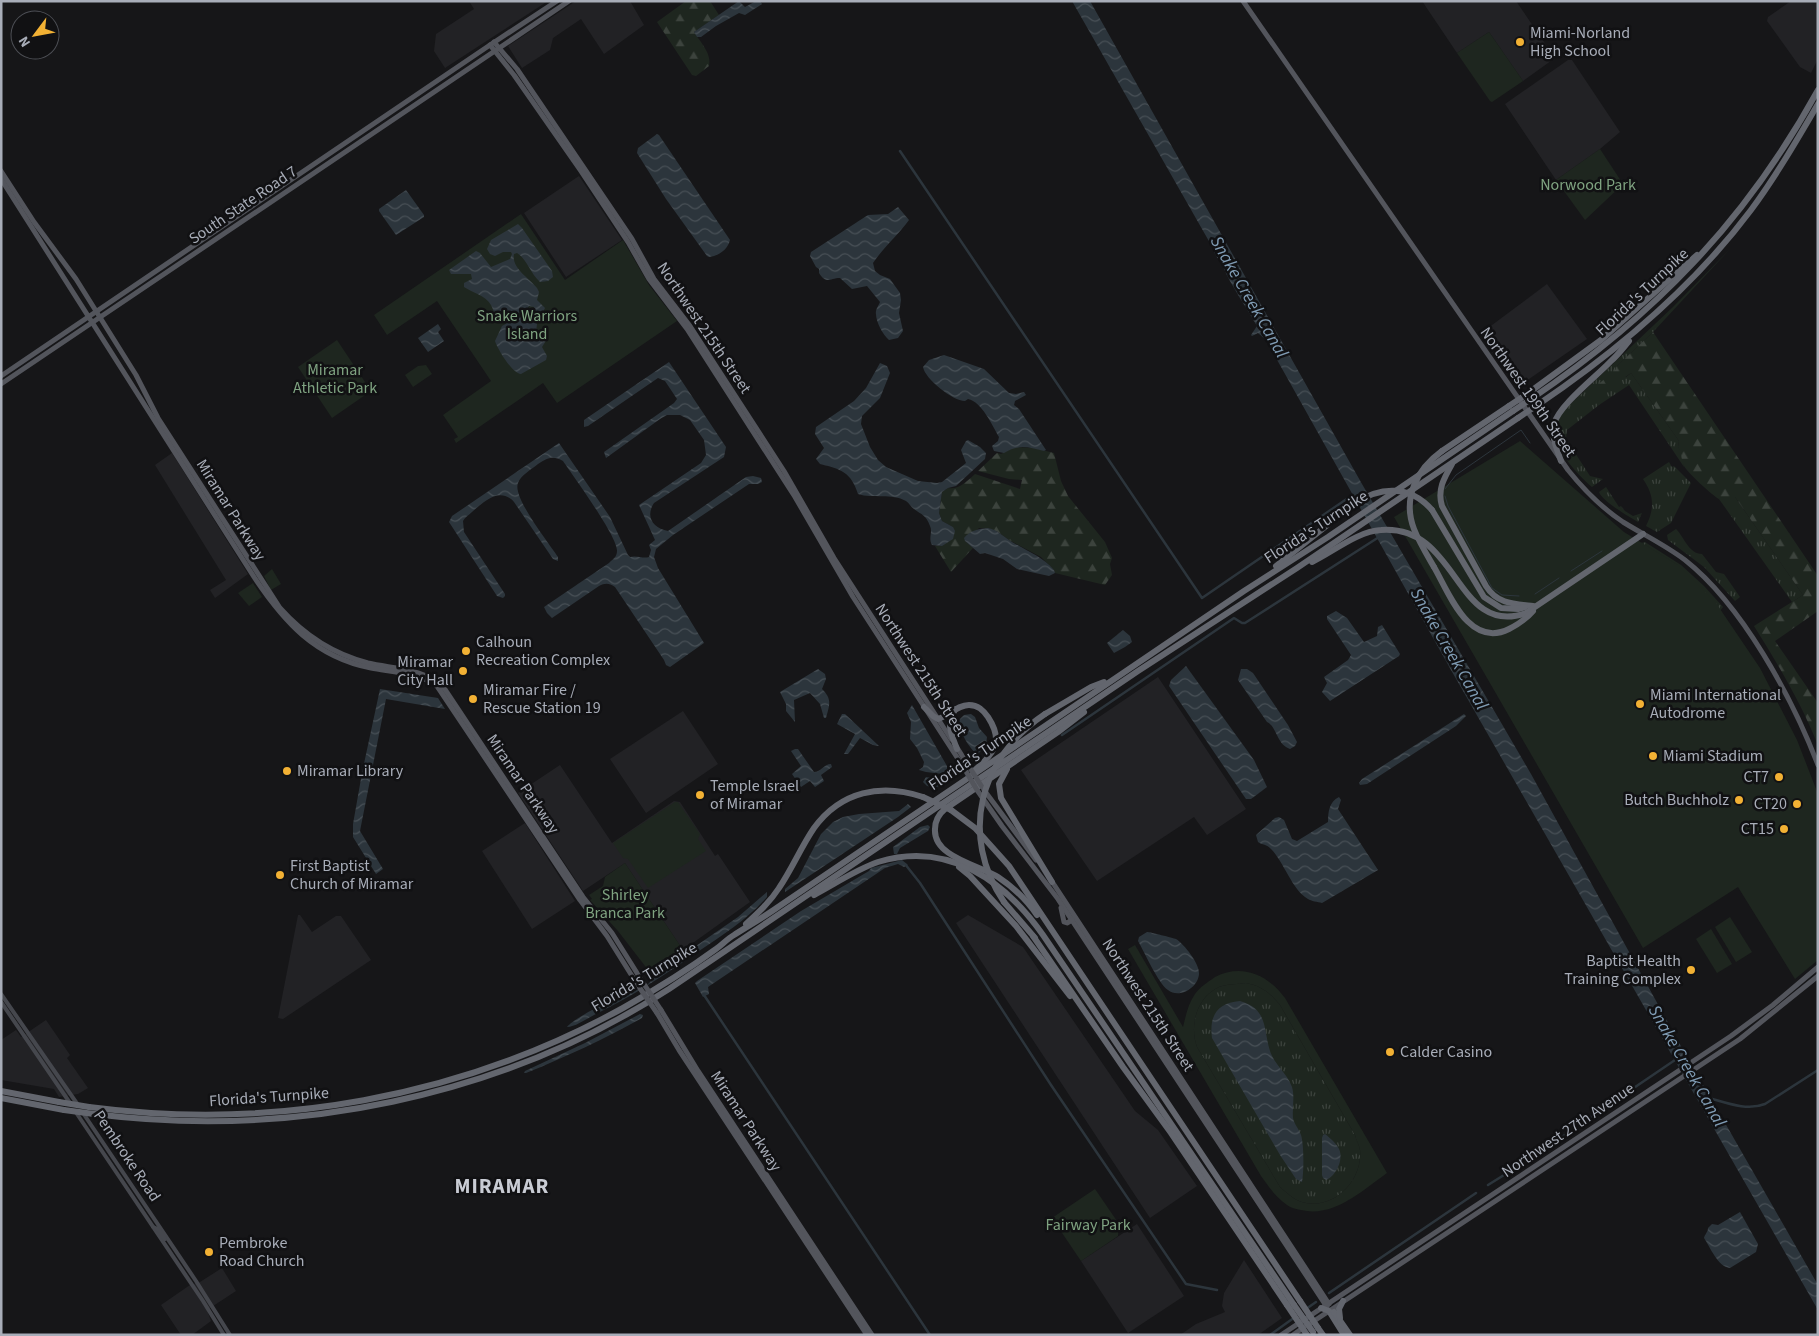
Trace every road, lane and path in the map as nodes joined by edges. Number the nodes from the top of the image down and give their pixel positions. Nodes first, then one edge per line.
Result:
1 (557, 1) edge
2 (569, 1) edge
3 (1243, 1) edge
4 (492, 44) junction
5 (497, 49) junction
6 (1818, 90) edge
7 (534, 99) junction
8 (1818, 104) edge
9 (398, 112) junction
10 (1, 170) edge
11 (1, 179) edge
12 (270, 195) junction
13 (260, 201) junction
14 (266, 205) junction
15 (256, 212) junction
16 (29, 223) junction
17 (56, 251) junction
18 (186, 252) junction
19 (176, 258) junction
20 (182, 262) junction
21 (172, 269) junction
22 (96, 312) junction
23 (89, 316) junction
24 (100, 318) junction
25 (93, 322) junction
26 (1645, 324) junction
27 (1, 376) edge
28 (1, 384) edge
29 (1511, 408) junction
30 (1561, 461) junction
31 (1453, 463) junction
32 (216, 517) junction
33 (229, 529) junction
34 (1643, 534) junction
35 (1297, 568) junction
36 (1244, 591) junction
37 (1540, 602) junction
38 (1533, 606) junction
39 (1115, 678) junction
40 (1104, 694) junction
41 (924, 707) junction
42 (956, 709) junction
43 (938, 718) junction
44 (957, 749) junction
45 (1011, 764) junction
46 (1818, 765) edge
47 (966, 767) junction
48 (969, 778) junction
49 (980, 788) junction
50 (909, 857) junction
51 (1052, 882) junction
52 (786, 910) junction
53 (734, 935) junction
54 (1033, 936) junction
55 (1818, 967) edge
56 (1818, 976) edge
57 (639, 982) junction
58 (1, 995) edge
59 (1, 1002) edge
60 (1092, 1007) junction
61 (659, 1012) junction
62 (1762, 1014) junction
63 (1766, 1020) junction
64 (1140, 1061) junction
65 (1122, 1068) junction
66 (1172, 1073) junction
67 (1181, 1077) junction
68 (1, 1092) edge
69 (1, 1098) edge
70 (1536, 1166) junction
71 (1540, 1171) junction
72 (132, 1196) junction
73 (160, 1226) junction
74 (153, 1227) junction
75 (1276, 1227) junction
76 (1408, 1251) junction
77 (1417, 1253) junction
78 (178, 1254) junction
79 (172, 1255) junction
80 (1406, 1260) junction
81 (1371, 1274) junction
82 (196, 1281) junction
83 (1368, 1286) junction
84 (1343, 1301) junction
85 (1294, 1304) junction
86 (1327, 1307) junction
87 (1341, 1319) junction
88 (1313, 1332) edge
89 (224, 1335) edge
90 (230, 1335) edge
91 (866, 1335) edge
92 (872, 1335) edge
93 (1281, 1335) edge
94 (1293, 1335) edge
95 (1323, 1335) edge
96 (1344, 1335) edge
97 (1350, 1335) edge

1 - 4 main road, South State Road 7
2 - 5 main road, South State Road 7
3 - 30 main road, Northwest 199th Street
4 - 5 main road, Northwest 215th Street
4 - 9 main road, South State Road 7
5 - 7 main road, Northwest 215th Street
5 - 9 main road, South State Road 7
6 - 29 highway, Florida's Turnpike, bridge
7 - 41 main road, Northwest 215th Street
7 - 43 main road, Northwest 215th Street
8 - 26 highway, Florida's Turnpike
9 - 12 main road, South State Road 7
9 - 14 main road, South State Road 7
10 - 17 main road
11 - 16 main road
12 - 13 main road, South State Road 7
12 - 14 main road
13 - 15 main road
13 - 18 main road, South State Road 7
14 - 15 main road, South State Road 7
15 - 20 main road, South State Road 7
16 - 17 main road
16 - 23 main road, Miramar Parkway
17 - 22 main road, Miramar Parkway
18 - 19 main road, South State Road 7
18 - 20 main road
19 - 21 main road
19 - 22 main road, South State Road 7
20 - 21 main road, South State Road 7
21 - 24 main road, South State Road 7
22 - 23 main road, South State Road 7
22 - 24 main road, Miramar Parkway
23 - 25 main road, Miramar Parkway
23 - 27 main road, South State Road 7
24 - 25 main road, South State Road 7
24 - 33 main road, Miramar Parkway
25 - 28 main road, South State Road 7
25 - 32 main road, Miramar Parkway
26 - 30 highway
26 - 31 highway, Florida's Turnpike, bridge
29 - 36 highway, Florida's Turnpike
29 - 37 highway, bridge
30 - 34 main road, Northwest 199th Street
31 - 35 highway, Florida's Turnpike
31 - 38 highway
32 - 33 main road
32 - 57 main road, Miramar Parkway
33 - 57 main road, Miramar Parkway
34 - 37 highway
34 - 46 main road, Northwest 199th Street
35 - 38 highway
35 - 40 highway, Florida's Turnpike
36 - 38 highway, bridge
36 - 39 highway, Florida's Turnpike
37 - 38 highway
39 - 48 highway, Florida's Turnpike
39 - 54 highway, bridge
40 - 45 highway
40 - 52 highway, Florida's Turnpike
41 - 43 highway
41 - 47 main road, Northwest 215th Street
42 - 43 highway
42 - 44 highway
42 - 48 highway
43 - 44 main road, Northwest 215th Street
44 - 47 main road, Northwest 215th Street
45 - 51 highway
45 - 64 highway
47 - 49 main road, Northwest 215th Street, bridge
48 - 53 highway, Florida's Turnpike
49 - 51 main road, Northwest 215th Street
49 - 66 main road, Northwest 215th Street
50 - 52 highway
50 - 60 highway
50 - 65 highway
51 - 67 main road, Northwest 215th Street
52 - 69 highway, Florida's Turnpike, bridge
53 - 64 highway, bridge
53 - 68 highway, Florida's Turnpike, bridge
54 - 60 highway
54 - 65 highway
55 - 62 main road, Northwest 27th Avenue
56 - 63 main road, Northwest 27th Avenue
57 - 61 main road, Miramar Parkway, bridge
58 - 73 main road, Pembroke Road
59 - 72 main road, Pembroke Road
60 - 85 highway
61 - 91 main road, Miramar Parkway
61 - 92 main road, Miramar Parkway
62 - 63 main road
62 - 70 main road, Northwest 27th Avenue
63 - 71 main road, Northwest 27th Avenue
64 - 85 highway
65 - 85 highway
66 - 67 main road
66 - 75 main road, Northwest 215th Street
67 - 75 main road, Northwest 215th Street
70 - 71 main road
70 - 76 main road, Northwest 27th Avenue
71 - 77 main road, Northwest 27th Avenue
72 - 73 main road
72 - 74 main road, Pembroke Road
73 - 78 main road, Pembroke Road
74 - 78 main road
74 - 79 main road, Pembroke Road
75 - 86 main road, Northwest 215th Street
76 - 77 main road
76 - 80 main road
76 - 81 main road, Northwest 27th Avenue
77 - 80 main road, Northwest 27th Avenue
78 - 82 main road, Pembroke Road
79 - 82 main road
79 - 89 main road, Pembroke Road
80 - 83 main road, Northwest 27th Avenue
81 - 83 main road
81 - 86 main road, Northwest 27th Avenue
82 - 90 main road, Pembroke Road
83 - 84 main road, Northwest 27th Avenue
84 - 86 main road, Northwest 27th Avenue
84 - 87 highway
85 - 88 highway, bridge
85 - 88 highway, bridge
86 - 87 highway
86 - 93 main road
86 - 94 main road
86 - 96 highway
87 - 97 highway
88 - 95 highway

